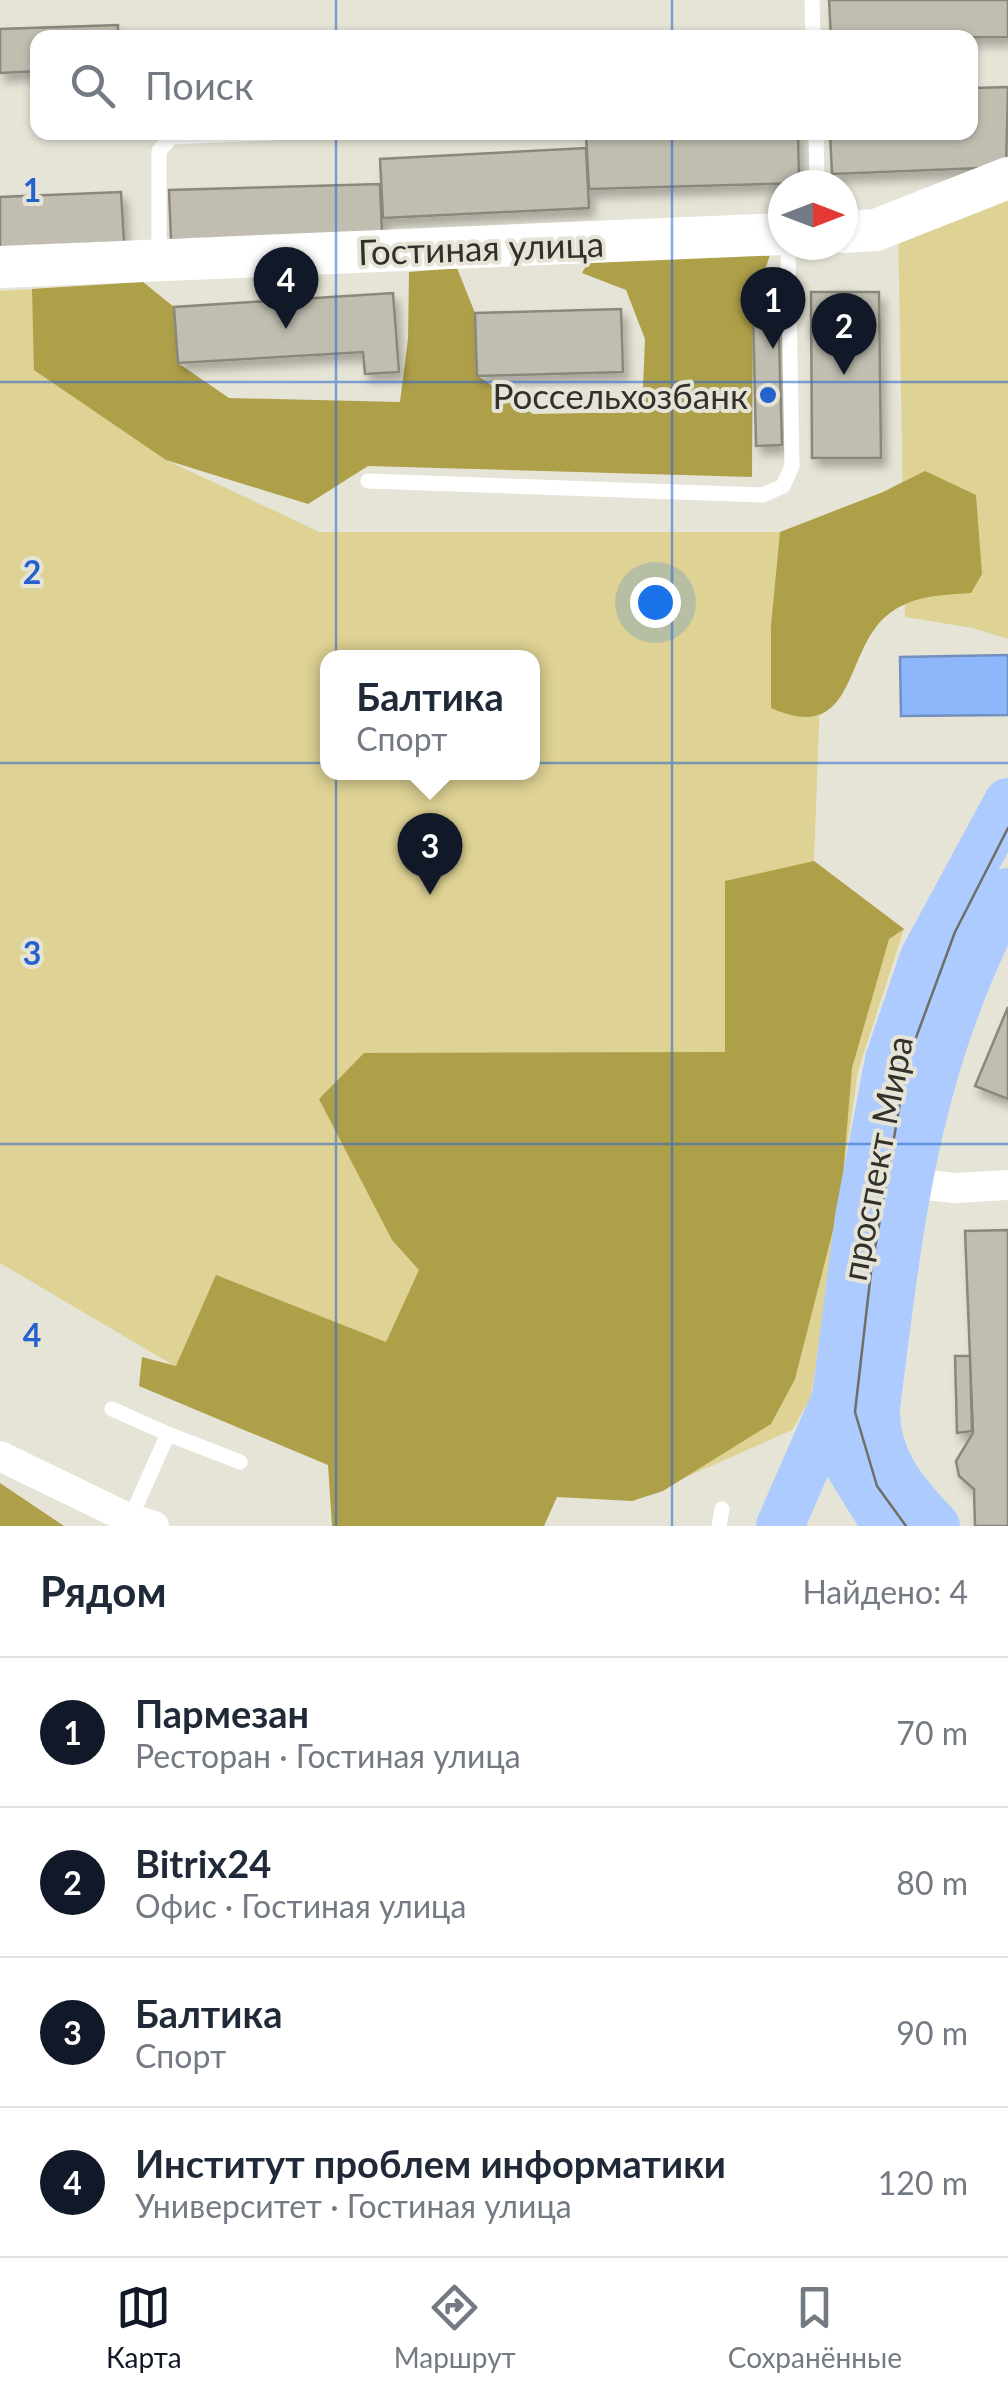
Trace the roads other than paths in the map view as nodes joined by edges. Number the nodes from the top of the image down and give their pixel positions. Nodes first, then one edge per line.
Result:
1 (812, 0) edge
2 (813, 30) edge
3 (168, 140) edge
4 (816, 140) edge
5 (817, 170) edge
6 (1008, 178) edge
7 (858, 231) edge
8 (768, 235) edge
9 (159, 260) junction
10 (788, 260) edge
11 (0, 267) edge
12 (368, 481) dead end
13 (1008, 802) edge
14 (1008, 892) edge
15 (906, 1183) junction
16 (1008, 1185) edge
17 (856, 1402) junction
18 (112, 1409) dead end
19 (168, 1434) junction
20 (0, 1456) edge
21 (846, 1461) junction
22 (240, 1462) dead end
23 (142, 1522) edge
24 (780, 1526) edge
25 (816, 1526) edge
26 (886, 1526) edge
27 (936, 1526) edge

1 - 2 lane
3 - 9 lane
4 - 5 lane
6 - 7 street
8 - 9 street, Гостиная улица
9 - 11 street, Гостиная улица
10 - 12 lane
13 - 17 main road, проспект Мира
14 - 15 main road, проспект Мира
15 - 16 street
15 - 17 main road, проспект Мира
17 - 21 main road, проспект Мира
17 - 24 main road
17 - 27 main road, проспект Мира
18 - 19 lane
19 - 22 lane
19 - 23 lane
20 - 23 street
21 - 25 main road
21 - 26 main road, проспект Мира

